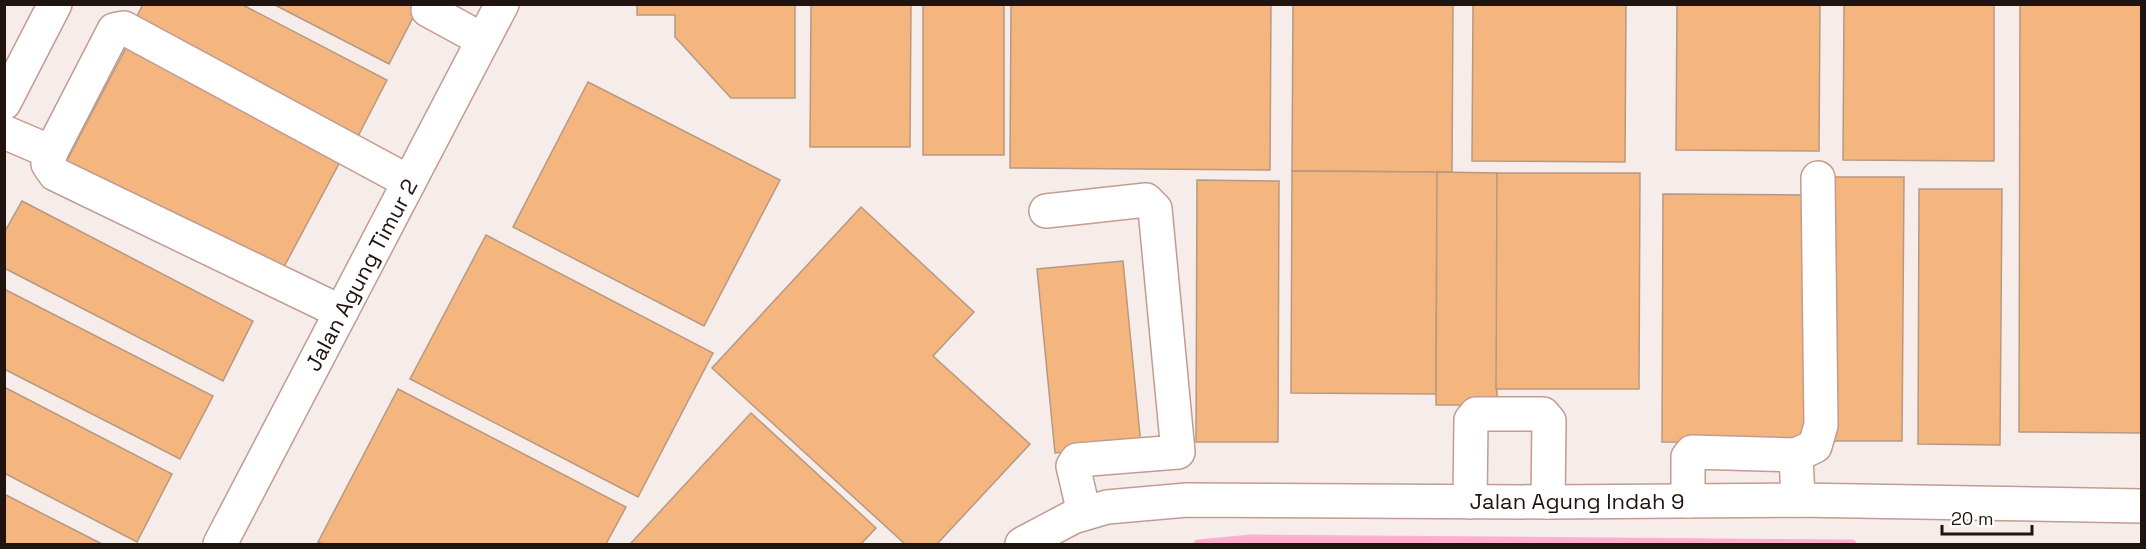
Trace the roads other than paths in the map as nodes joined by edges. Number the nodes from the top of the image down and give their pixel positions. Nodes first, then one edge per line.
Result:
1 (55, 4) edge
2 (502, 4) edge
3 (428, 10) dead end
4 (483, 40) junction
5 (4, 103) edge
6 (4, 132) edge
7 (51, 152) junction
8 (1818, 178) dead end
9 (410, 182) junction
10 (1046, 211) dead end
11 (341, 312) junction
12 (1178, 452) junction
13 (1796, 455) junction
14 (1187, 500) junction
15 (1798, 500) junction
16 (1688, 501) junction
17 (1470, 502) junction
18 (1548, 502) junction
19 (2142, 506) edge
20 (1084, 513) junction
21 (220, 544) edge
22 (1022, 544) edge

1 - 5 street
2 - 4 street, Jalan Agung Timur 2
3 - 4 street
4 - 9 street, Jalan Agung Timur 2
6 - 7 street
7 - 9 street
7 - 11 street
8 - 13 street
9 - 11 street, Jalan Agung Timur 2
10 - 12 street
11 - 21 street, Jalan Agung Timur 2
12 - 14 street
12 - 20 street
13 - 15 street
13 - 16 street
14 - 17 street, Jalan Agung Indah 9
14 - 20 street, Jalan Agung Indah 9
15 - 16 street, Jalan Agung Indah 9
15 - 19 street, Jalan Agung Indah 9
16 - 18 street, Jalan Agung Indah 9
17 - 18 street, Jalan Agung Indah 9
17 - 18 street
20 - 22 street, Jalan Agung Indah 9

